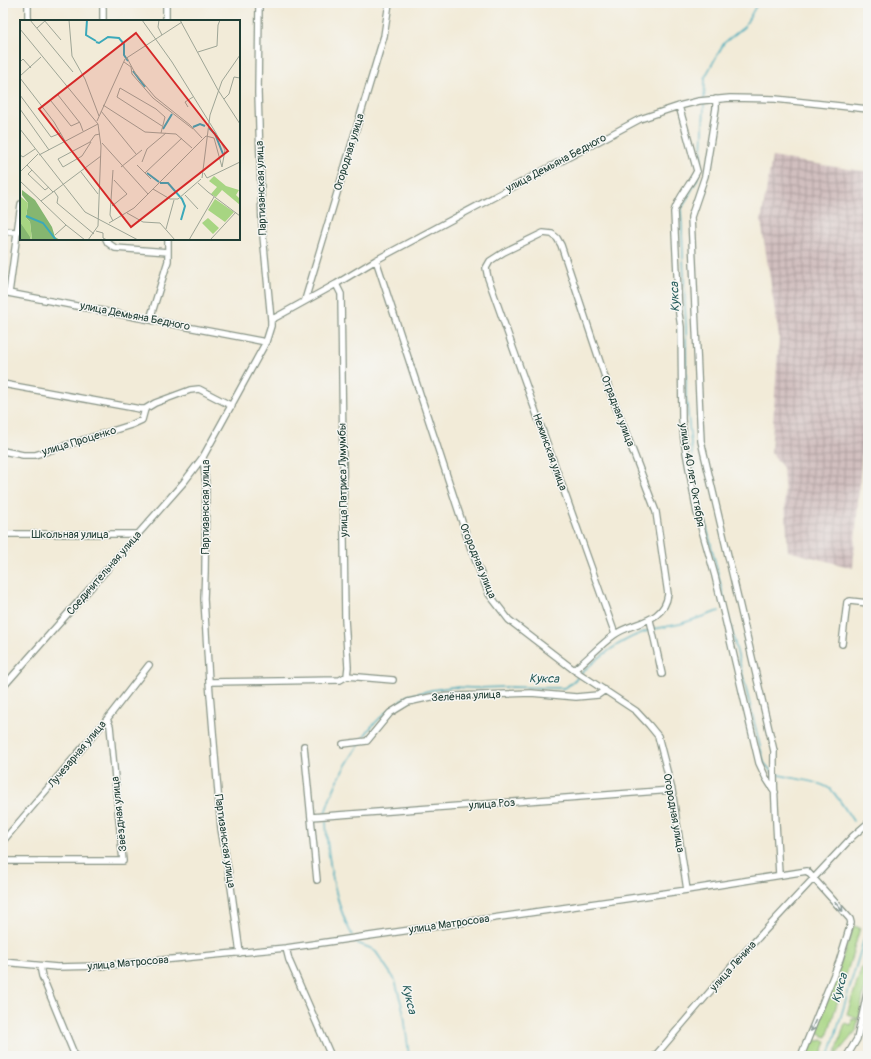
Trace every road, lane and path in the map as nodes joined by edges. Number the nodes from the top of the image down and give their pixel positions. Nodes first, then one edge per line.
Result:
1 (28, 3) edge
2 (259, 3) edge
3 (389, 3) edge
4 (166, 4) dead end
5 (103, 8) dead end
6 (28, 20) edge
7 (103, 20) edge
8 (166, 20) edge
9 (716, 99) junction
10 (679, 106) junction
11 (868, 109) edge
12 (20, 210) edge
13 (3, 231) edge
14 (16, 232) junction
15 (106, 240) edge
16 (168, 240) edge
17 (168, 252) junction
18 (376, 260) junction
19 (486, 268) joint
20 (336, 284) junction
21 (6, 292) edge
22 (305, 300) junction
23 (150, 319) junction
24 (271, 320) junction
25 (266, 342) junction
26 (3, 384) edge
27 (232, 406) junction
28 (145, 408) junction
29 (3, 451) edge
30 (203, 457) junction
31 (3, 534) edge
32 (138, 534) junction
33 (868, 603) edge
34 (650, 620) junction
35 (615, 634) junction
36 (842, 644) dead end
37 (149, 665) dead end
38 (576, 671) junction
39 (662, 674) dead end
40 (347, 676) junction
41 (393, 680) dead end
42 (209, 682) junction
43 (3, 687) edge
44 (605, 690) junction
45 (107, 719) junction
46 (343, 744) dead end
47 (304, 746) dead end
48 (672, 790) junction
49 (776, 793) junction
50 (311, 817) junction
51 (868, 823) edge
52 (3, 841) edge
53 (3, 861) edge
54 (779, 875) junction
55 (813, 878) junction
56 (317, 880) dead end
57 (687, 890) junction
58 (286, 948) junction
59 (240, 953) junction
60 (3, 962) edge
61 (40, 966) junction
62 (868, 990) edge
63 (75, 1056) edge
64 (330, 1056) edge
65 (655, 1056) edge
66 (800, 1056) edge
67 (847, 1056) edge

1 - 6 street
2 - 24 street, Партизанская улица
3 - 22 street, Огородная улица
4 - 8 street
5 - 7 street
9 - 10 street, улица Демьяна Бедного
9 - 11 street, улица Демьяна Бедного
9 - 49 street, улица 40 лет Октября
10 - 18 street, улица Демьяна Бедного
10 - 49 street, улица 40 лет Октября
12 - 14 street
13 - 14 street
14 - 21 street
15 - 17 street
16 - 17 street
17 - 23 street
18 - 20 street, улица Демьяна Бедного
18 - 38 street, Огородная улица
19 - 34 street, Отрадная улица
19 - 35 street, Нежинская улица
20 - 22 street, улица Демьяна Бедного
20 - 40 street, улица Патриса Лумумбы
21 - 23 street, улица Демьяна Бедного
22 - 24 street, улица Демьяна Бедного
23 - 25 street, улица Демьяна Бедного
24 - 25 street, Партизанская улица
25 - 27 street, Партизанская улица
26 - 28 street
27 - 28 street
27 - 30 street, Партизанская улица
28 - 29 street, улица Проценко
30 - 32 street, Соединительная улица
30 - 42 street, Партизанская улица
31 - 32 street, Школьная улица
32 - 43 street, Соединительная улица
33 - 36 street
34 - 35 street
34 - 39 street
35 - 38 street
37 - 45 street, Лучезарная улица
38 - 44 street, Огородная улица
40 - 41 street
40 - 42 street
42 - 59 street, Партизанская улица
44 - 46 street, Зелёная улица
44 - 48 street, Огородная улица
45 - 52 street, Лучезарная улица
45 - 53 street, Звёздная улица
47 - 50 street
48 - 50 street, улица Роз
48 - 57 street, Огородная улица
49 - 54 street, улица 40 лет Октября
50 - 56 street
51 - 55 street
54 - 55 street, улица Матросова
54 - 57 street, улица Матросова
55 - 65 street, улица Ленина
55 -> 66 street
57 - 58 street, улица Матросова
58 - 59 street, улица Матросова
58 - 64 street
59 - 61 street, улица Матросова
60 - 61 street, улица Матросова
61 - 63 street
62 - 67 street

